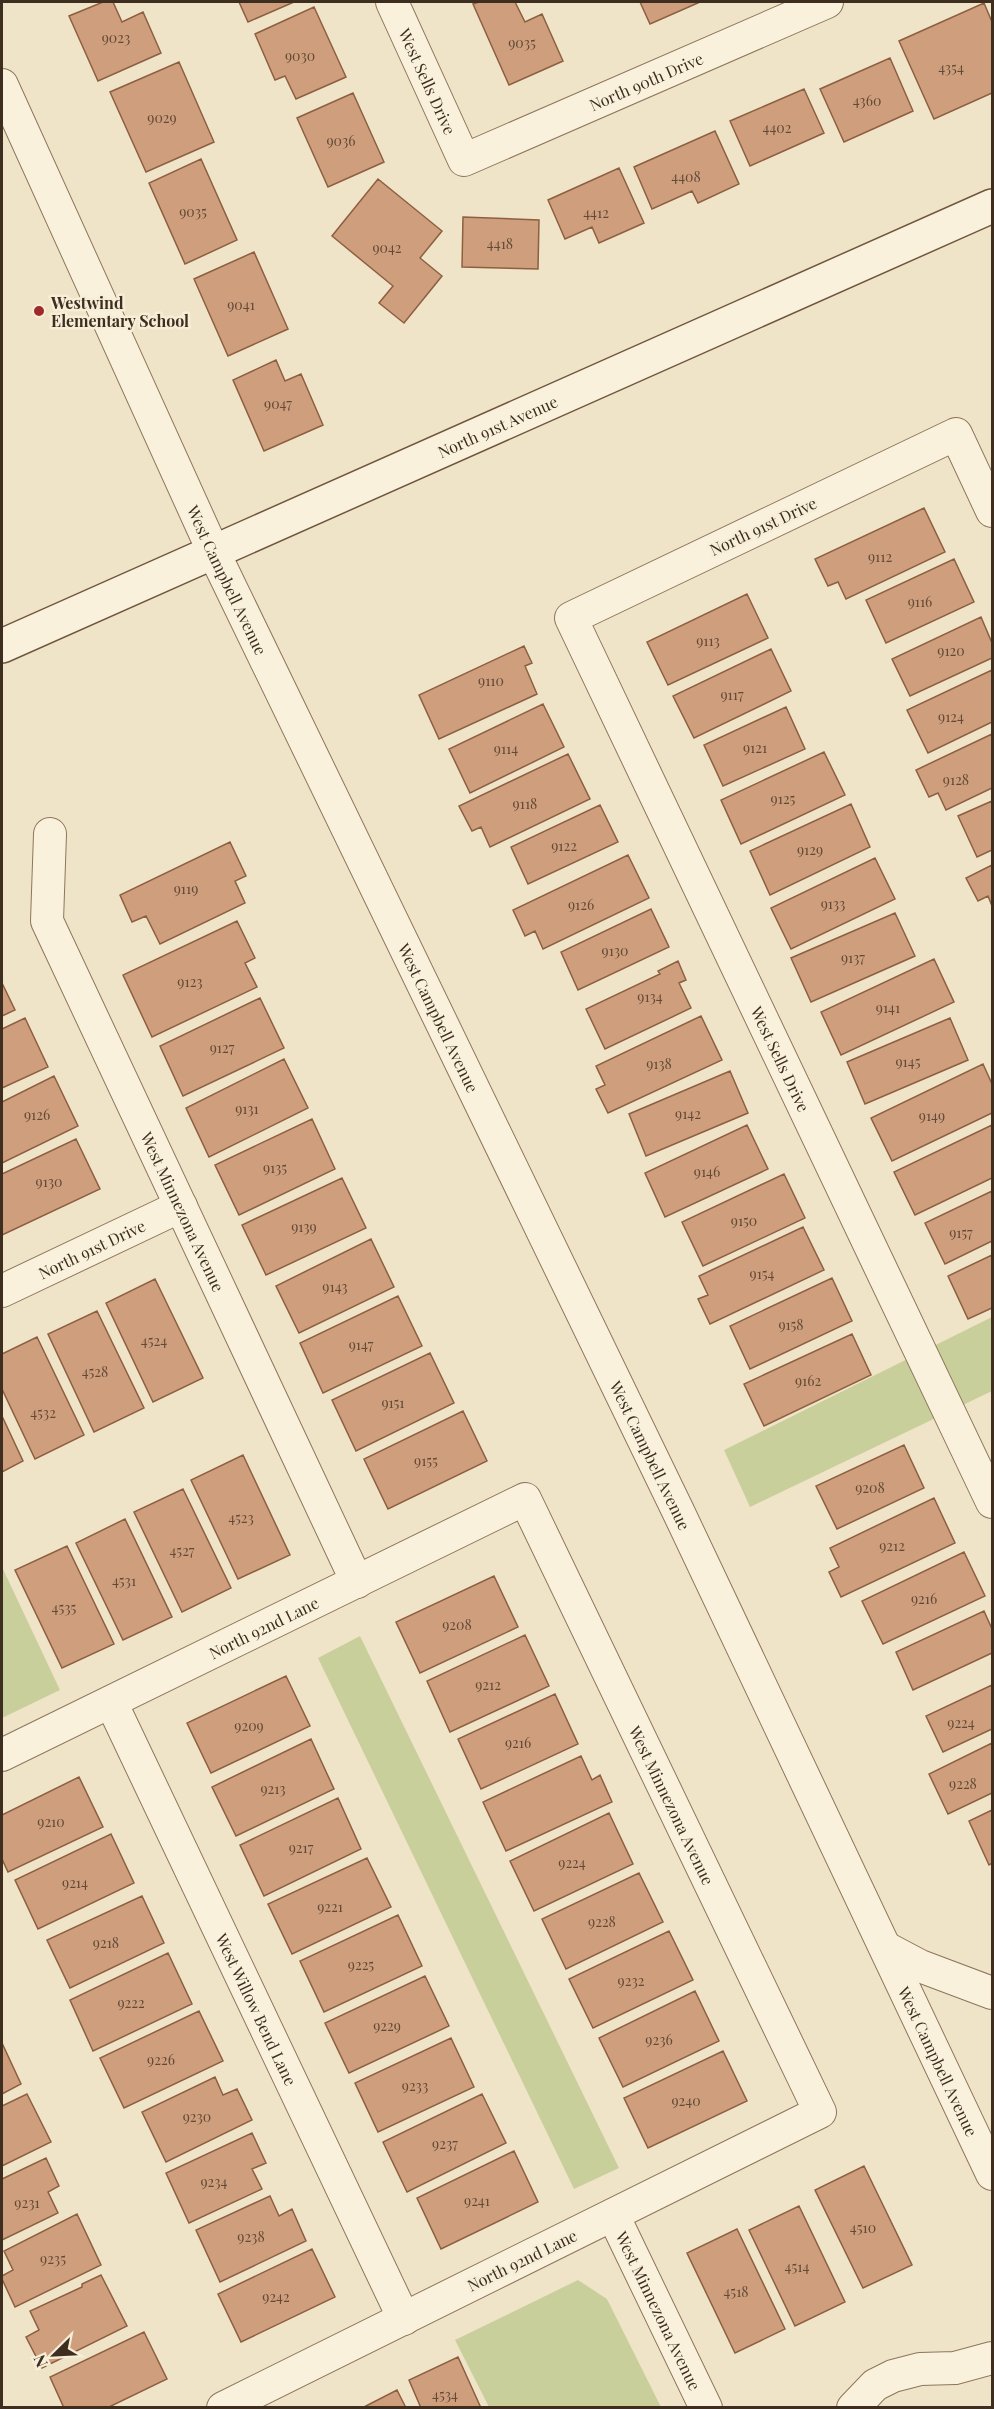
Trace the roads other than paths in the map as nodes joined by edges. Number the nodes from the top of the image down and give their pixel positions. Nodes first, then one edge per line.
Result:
1 (392, 2) edge
2 (827, 2) edge
3 (788, 10) edge
4 (2, 86) edge
5 (464, 160) joint
6 (993, 206) edge
7 (993, 511) edge
8 (214, 553) junction
9 (571, 618) joint
10 (2, 646) edge
11 (50, 834) dead end
12 (181, 1206) junction
13 (2, 1291) edge
14 (525, 1498) joint
15 (993, 1502) edge
16 (357, 1582) junction
17 (111, 1702) junction
18 (2, 1755) edge
19 (886, 1948) junction
20 (993, 1993) edge
21 (820, 2112) joint
22 (979, 2124) edge
23 (993, 2174) edge
24 (613, 2215) junction
25 (404, 2319) junction
26 (993, 2358) edge
27 (223, 2408) edge
28 (706, 2408) edge
29 (853, 2408) edge

1 - 5 street, West Sells Drive
2 - 3 street, North 90th Drive
3 - 5 street, North 90th Drive
4 - 8 street, West Campbell Avenue
6 - 8 main road, North 91st Avenue
7 - 9 street, North 91st Drive
8 - 10 main road, North 91st Avenue
8 - 19 street, West Campbell Avenue
9 - 15 street, West Sells Drive
11 - 12 street, West Minnezona Avenue
12 - 13 street, North 91st Drive
12 - 16 street, West Minnezona Avenue
14 - 16 street, North 92nd Lane
14 - 21 street, West Minnezona Avenue
16 - 17 street, North 92nd Lane
17 - 18 street, North 92nd Lane
17 - 25 street, West Willow Bend Lane
19 - 20 street, West Campbell Avenue
19 - 22 street, West Campbell Avenue
21 - 24 street, North 92nd Lane
22 - 23 street, West Campbell Avenue
24 - 25 street, North 92nd Lane
24 - 28 street, West Minnezona Avenue
25 - 27 street, North 92nd Lane
26 - 29 street

